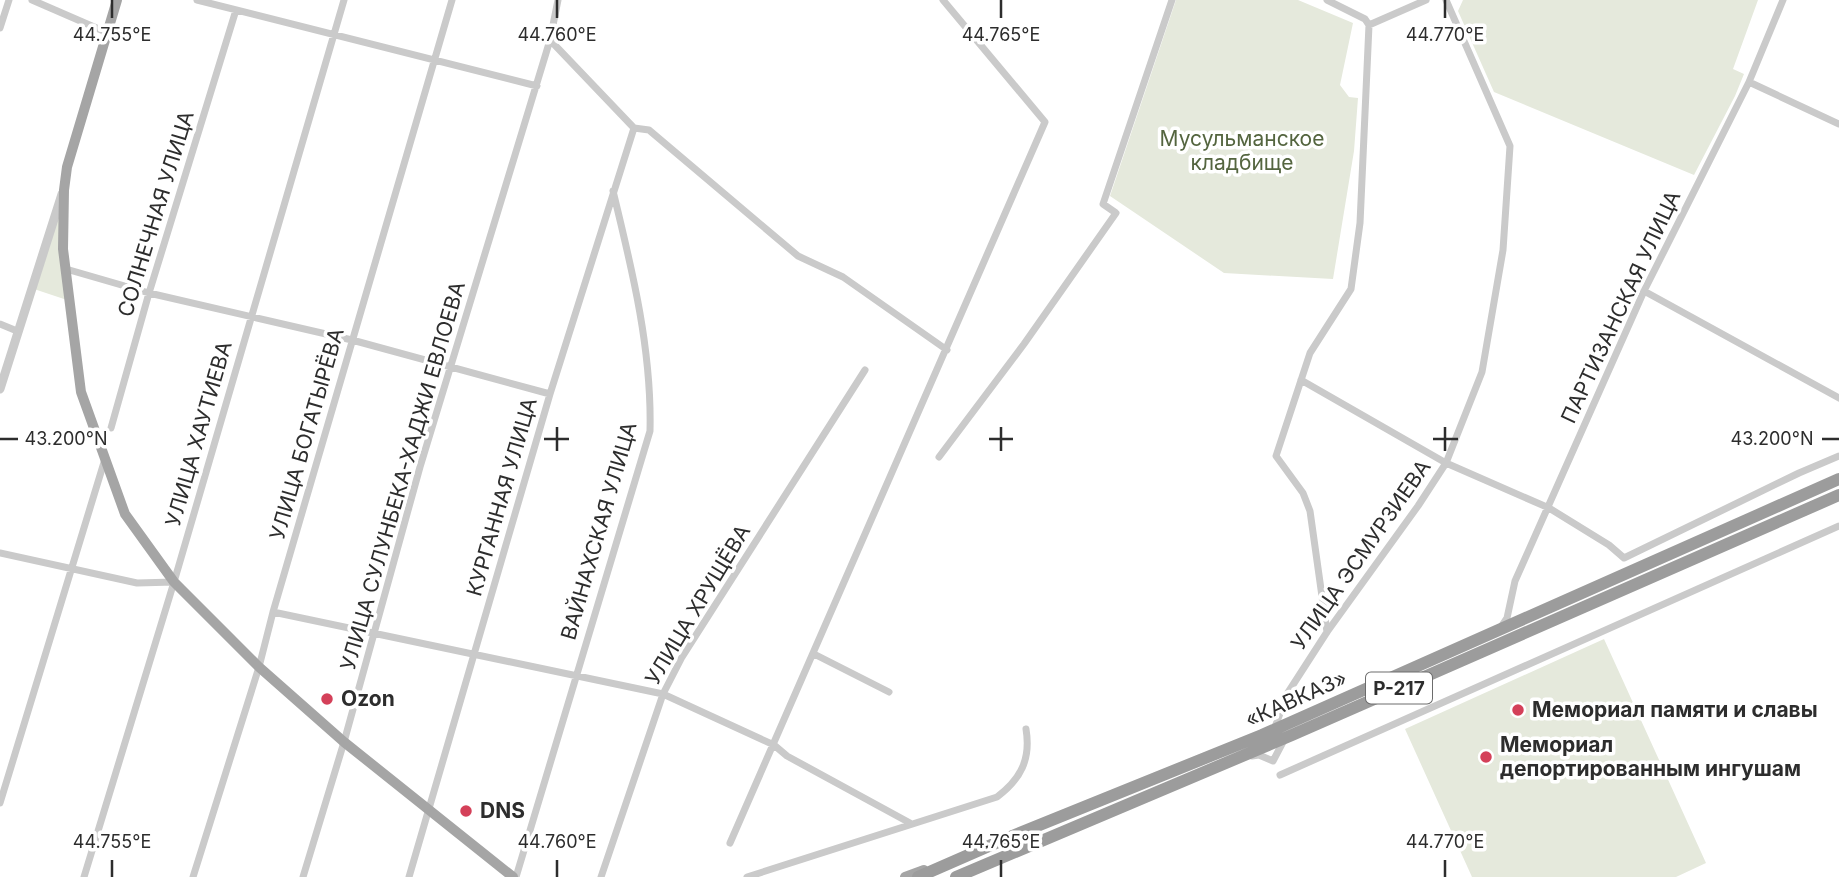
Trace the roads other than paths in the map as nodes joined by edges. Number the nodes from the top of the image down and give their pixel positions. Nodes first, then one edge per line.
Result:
1 (9, 0) edge
2 (32, 0) edge
3 (117, 0) edge
4 (197, 0) edge
5 (344, 0) edge
6 (452, 0) edge
7 (558, 0) edge
8 (943, 0) edge
9 (1172, 0) edge
10 (1327, 0) edge
11 (1426, 0) edge
12 (1446, 0) edge
13 (1783, 0) edge
14 (236, 10) junction
15 (1369, 25) junction
16 (0, 28) edge
17 (108, 33) junction
18 (333, 35) junction
19 (550, 40) junction
20 (434, 61) junction
21 (1749, 82) junction
22 (537, 86) junction
23 (1839, 124) edge
24 (634, 128) junction
25 (64, 190) junction
26 (613, 190) junction
27 (63, 249) junction
28 (39, 264) junction
29 (66, 269) junction
30 (1644, 290) junction
31 (149, 293) junction
32 (251, 316) junction
33 (0, 324) edge
34 (17, 331) junction
35 (352, 340) junction
36 (947, 351) junction
37 (451, 366) junction
38 (865, 370) dead end
39 (1301, 380) junction
40 (0, 389) edge
41 (550, 394) junction
42 (1839, 398) edge
43 (111, 428) dead end
44 (1839, 456) edge
45 (939, 457) dead end
46 (105, 458) junction
47 (1446, 463) junction
48 (1839, 480) edge
49 (1839, 495) edge
50 (1549, 508) junction
51 (1839, 526) edge
52 (0, 553) edge
53 (71, 568) junction
54 (174, 582) junction
55 (1510, 599) junction
56 (272, 612) junction
57 (1534, 615) junction
58 (1498, 631) junction
59 (1327, 632) junction
60 (374, 633) junction
61 (475, 653) junction
62 (814, 654) junction
63 (259, 667) junction
64 (575, 676) junction
65 (889, 692) dead end
66 (663, 694) junction
67 (1283, 707) junction
68 (1297, 719) junction
69 (1026, 729) dead end
70 (1273, 730) junction
71 (344, 742) junction
72 (774, 745) junction
73 (1280, 775) dead end
74 (0, 803) edge
75 (428, 811) junction
76 (910, 823) junction
77 (1005, 839) junction
78 (730, 843) dead end
79 (1020, 849) junction
80 (83, 877) edge
81 (193, 877) edge
82 (303, 877) edge
83 (409, 877) edge
84 (514, 877) edge
85 (601, 877) edge
86 (747, 877) edge
87 (905, 877) edge
88 (918, 877) edge
89 (956, 877) edge
90 (971, 877) edge

1 - 16 street
2 - 17 street
3 - 17 main road
4 - 14 street
5 - 18 street, УЛИЦА ХАУТИЕВА
6 - 20 street, УЛИЦА БОГАТЫРЁВА
7 - 19 street, УЛИЦА СУЛУНБЕКА-ХАДЖИ ЕВЛОЕВА
8 - 36 street
9 - 45 street
10 - 15 street
11 - 15 street
12 - 47 street, УЛИЦА ЭСМУРЗИЕВА
13 - 21 street, ПАРТИЗАНСКАЯ УЛИЦА
14 - 18 street
14 - 31 street, СОЛНЕЧНАЯ УЛИЦА
15 - 39 street
17 - 25 main road
18 - 20 street
18 - 32 street, УЛИЦА ХАУТИЕВА
19 - 22 street, УЛИЦА СУЛУНБЕКА-ХАДЖИ ЕВЛОЕВА
19 - 24 street
20 - 22 street
20 - 35 street, УЛИЦА БОГАТЫРЁВА
21 - 23 street
21 - 30 street, ПАРТИЗАНСКАЯ УЛИЦА
22 - 37 street, УЛИЦА СУЛУНБЕКА-ХАДЖИ ЕВЛОЕВА
24 - 26 street, КУРГАННАЯ УЛИЦА
24 - 36 street
25 - 27 main road
25 - 28 street
26 - 41 street, КУРГАННАЯ УЛИЦА
26 - 64 street, ВАЙНАХСКАЯ УЛИЦА
27 - 28 street
27 - 29 main road
28 - 34 street
29 - 31 street
29 - 46 main road
30 - 42 street
30 - 50 street, ПАРТИЗАНСКАЯ УЛИЦА
31 - 32 street
31 - 43 street, СОЛНЕЧНАЯ УЛИЦА
32 - 35 street
32 - 54 street, УЛИЦА ХАУТИЕВА
33 - 34 street
34 - 40 street
35 - 37 street
35 - 56 street, УЛИЦА БОГАТЫРЁВА
36 - 62 street
37 - 41 street
37 - 60 street, УЛИЦА СУЛУНБЕКА-ХАДЖИ ЕВЛОЕВА
38 - 66 street, УЛИЦА ХРУЩЁВА
39 - 47 street
39 - 59 street
41 - 61 street, КУРГАННАЯ УЛИЦА
44 - 50 street
46 - 53 street
46 - 54 main road
47 - 50 street
47 - 59 street, УЛИЦА ЭСМУРЗИЕВА
48 - 57 highway, «КАВКАЗ» / Р-217
49 - 79 highway, «КАВКАЗ» / Р-217
50 - 55 street, ПАРТИЗАНСКАЯ УЛИЦА
51 - 73 street
52 - 53 street
53 - 54 street
53 - 74 street
54 - 63 main road
54 - 80 street, УЛИЦА ХАУТИЕВА
55 - 57 street
55 - 58 street, ПАРТИЗАНСКАЯ УЛИЦА
56 - 60 street
56 - 63 street, УЛИЦА БОГАТЫРЁВА
57 - 58 highway, «КАВКАЗ» / Р-217
58 - 68 highway, «КАВКАЗ» / Р-217
59 - 67 street, УЛИЦА ЭСМУРЗИЕВА
60 - 61 street
60 - 71 street, УЛИЦА СУЛУНБЕКА-ХАДЖИ ЕВЛОЕВА
61 - 64 street
61 - 75 street, КУРГАННАЯ УЛИЦА
62 - 65 street
62 - 72 street
63 - 71 main road
63 - 81 street, УЛИЦА БОГАТЫРЁВА
64 - 66 street
64 - 84 street, ВАЙНАХСКАЯ УЛИЦА
66 - 72 street
66 - 85 street, УЛИЦА ХРУЩЁВА
67 - 68 street
67 - 70 street, УЛИЦА ЭСМУРЗИЕВА
68 - 70 highway, «КАВКАЗ» / Р-217
69 - 76 street
70 - 77 highway, «КАВКАЗ» / Р-217
71 - 75 main road
71 - 82 street, УЛИЦА СУЛУНБЕКА-ХАДЖИ ЕВЛОЕВА
72 - 76 street
72 - 78 street
75 - 83 street, КУРГАННАЯ УЛИЦА
75 - 84 main road
76 - 86 street
77 - 87 main road, Р-217
77 - 88 highway, «КАВКАЗ» / Р-217
79 - 89 highway, «КАВКАЗ» / Р-217
79 - 90 main road, Р-217

